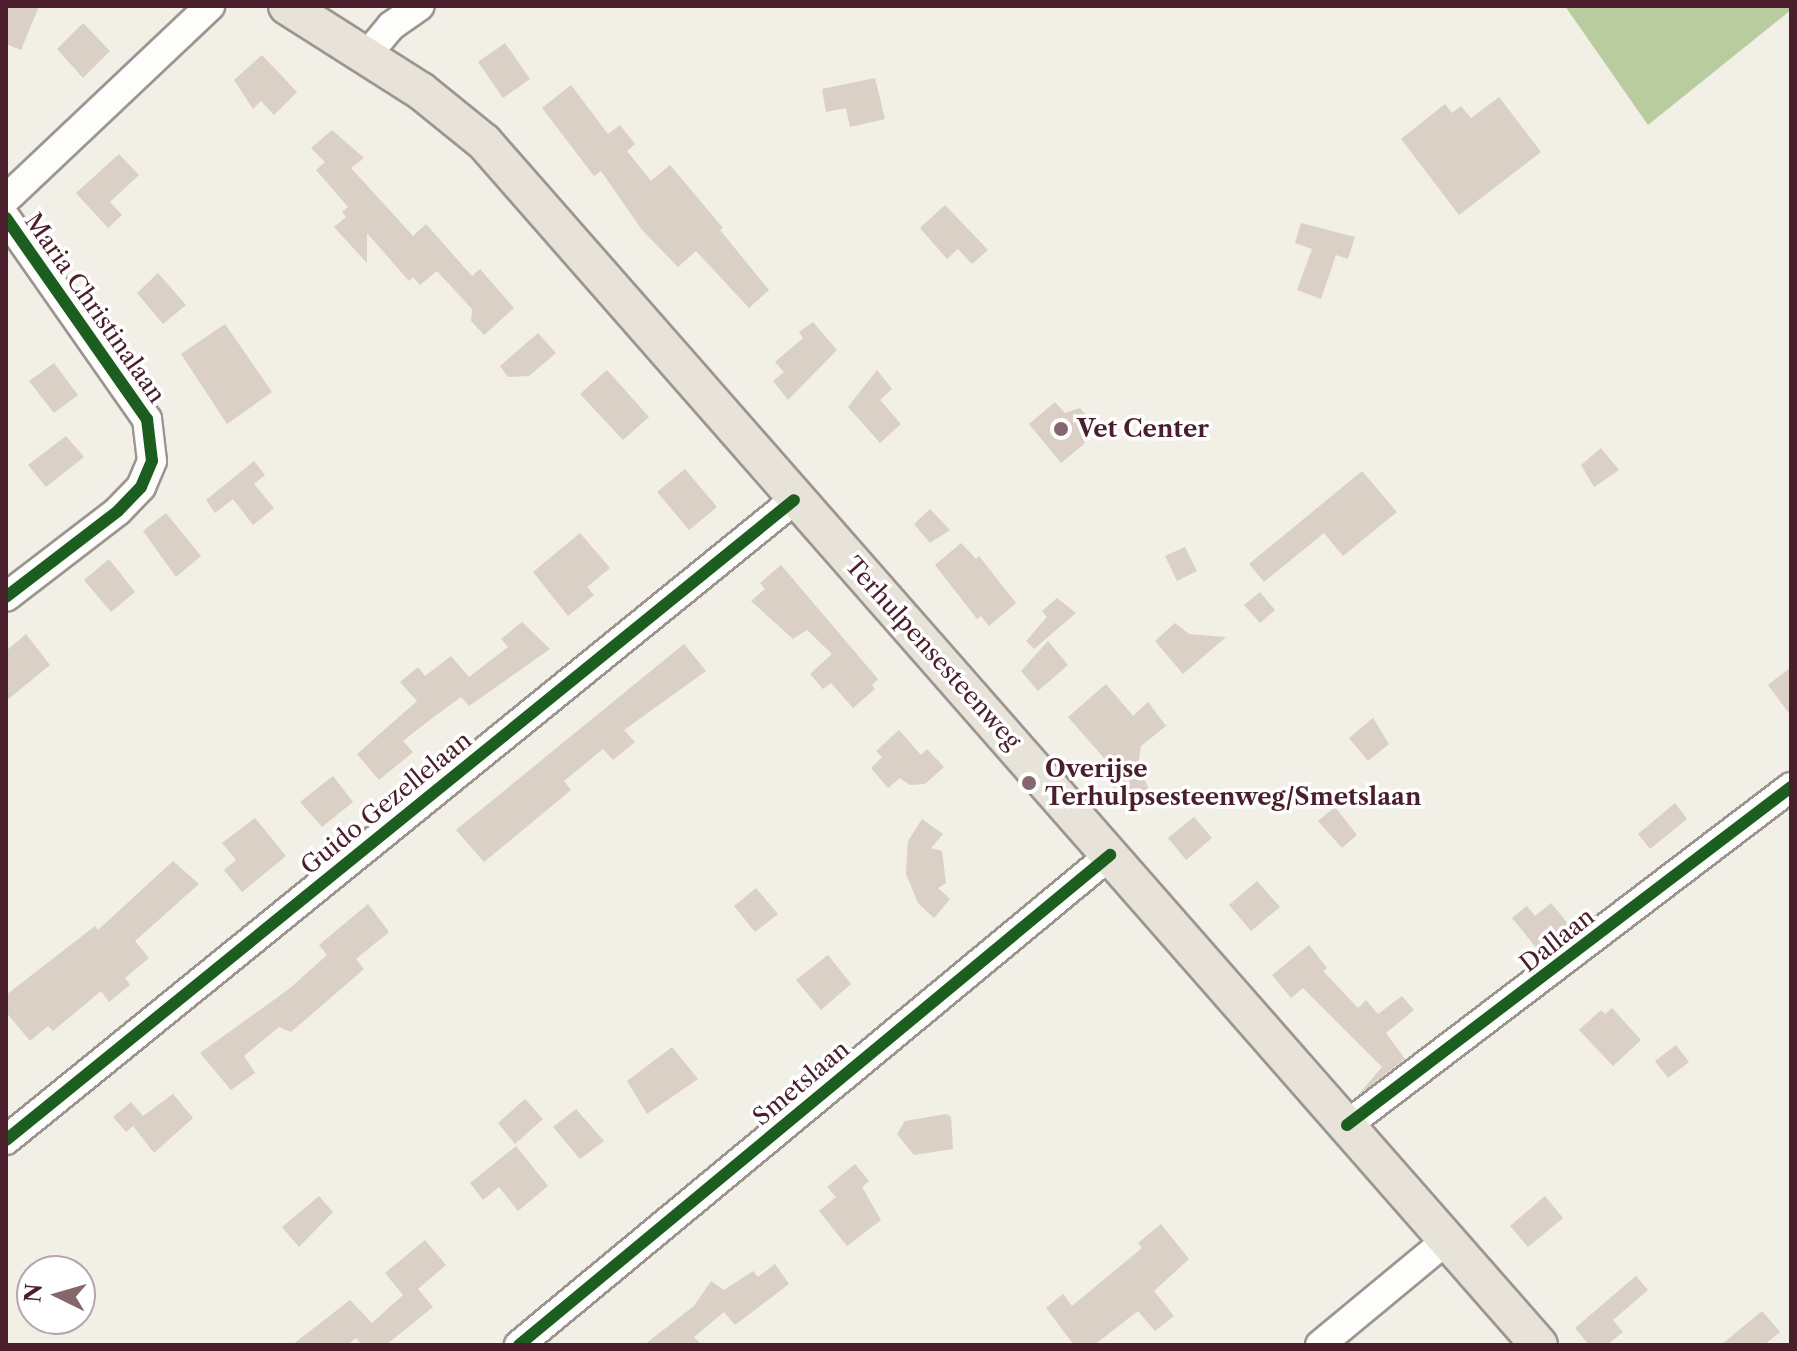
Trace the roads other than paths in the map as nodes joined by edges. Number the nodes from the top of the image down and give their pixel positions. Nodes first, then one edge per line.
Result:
1 (210, 6) edge
2 (287, 6) edge
3 (420, 6) edge
4 (366, 56) junction
5 (6, 199) edge
6 (6, 218) edge
7 (794, 500) junction
8 (6, 597) edge
9 (1791, 787) edge
10 (1110, 855) junction
11 (1347, 1125) junction
12 (6, 1140) edge
13 (1447, 1240) junction
14 (519, 1345) edge
15 (1320, 1345) edge
16 (1539, 1345) edge

1 - 5 street, Maria Christinalaan
2 - 4 main road, Terhulpensesteenweg
3 - 4 street
4 - 7 main road, Terhulpensesteenweg
6 - 8 street, Maria Christinalaan
7 - 10 main road, Terhulpensesteenweg
7 - 12 street, Guido Gezellelaan
9 - 11 street, Dallaan
10 - 11 main road, Terhulpensesteenweg
10 - 14 street, Smetslaan
11 - 13 main road, Terhulpensesteenweg
13 - 15 street
13 - 16 main road, Terhulpensesteenweg

